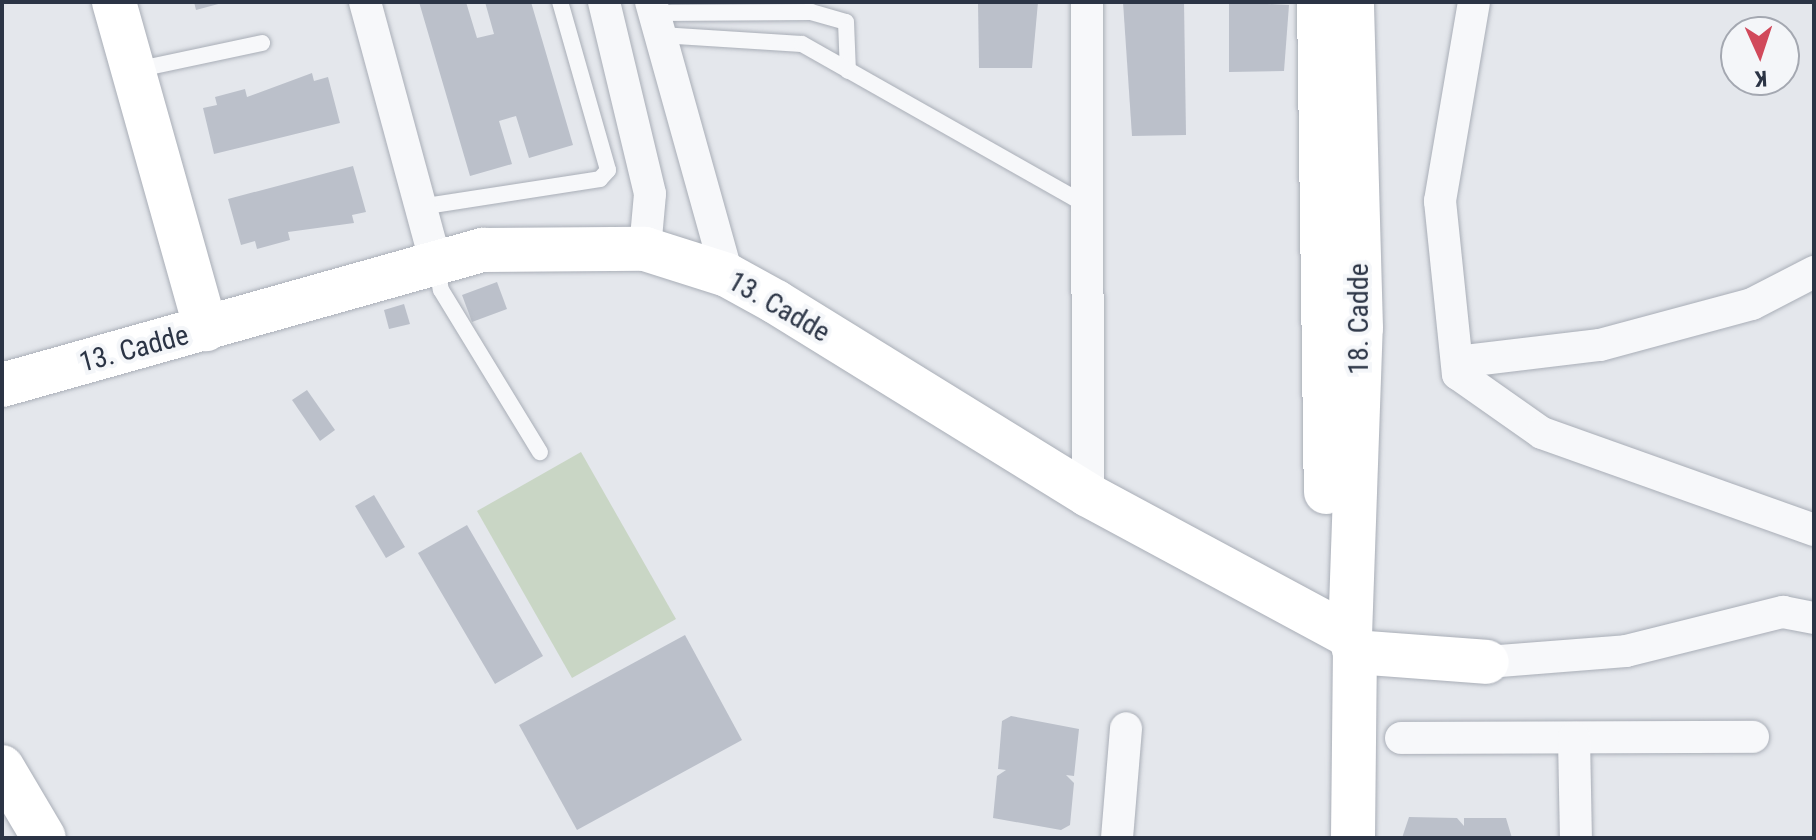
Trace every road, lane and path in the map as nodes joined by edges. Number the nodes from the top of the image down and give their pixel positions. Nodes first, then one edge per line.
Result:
1 (114, 2) edge
2 (365, 2) edge
3 (560, 2) edge
4 (604, 2) edge
5 (1087, 2) edge
6 (1319, 2) edge
7 (1352, 2) edge
8 (1474, 2) edge
9 (655, 17) edge
10 (262, 43) dead end
11 (133, 71) junction
12 (848, 71) junction
13 (420, 207) junction
14 (1090, 207) junction
15 (645, 249) junction
16 (436, 263) junction
17 (1814, 272) edge
18 (727, 275) junction
19 (206, 329) junction
20 (1457, 362) junction
21 (2, 385) edge
22 (540, 452) dead end
23 (1088, 495) junction
24 (1814, 530) edge
25 (1814, 618) edge
26 (1342, 637) junction
27 (1487, 662) joint
28 (1126, 728) dead end
29 (1753, 737) dead end
30 (1401, 738) dead end
31 (1574, 738) junction
32 (2, 767) edge
33 (44, 838) edge
34 (1117, 838) edge
35 (1353, 838) edge
36 (1576, 838) edge

1 - 11 street
2 - 13 street
3 - 13 lane
4 - 15 street
5 - 14 street
6 - 26 street, 18. Cadde
7 - 26 street, 18. Cadde
8 - 20 street
9 - 12 lane
9 - 12 lane
9 - 18 street
10 - 11 lane
11 - 19 street
12 - 14 lane
13 - 16 street
14 - 23 street
15 - 16 street, 13. Cadde
15 - 18 street, 13. Cadde
16 - 19 street, 13. Cadde
16 - 22 lane
17 - 20 street
18 - 23 street, 13. Cadde
19 - 21 street, 13. Cadde
20 - 24 street
23 - 26 street, 13. Cadde
25 - 27 street
26 - 27 street, 13. Cadde
26 - 35 street, 18. Cadde
28 - 34 street
29 - 31 street
30 - 31 street
31 - 36 street
32 - 33 street

